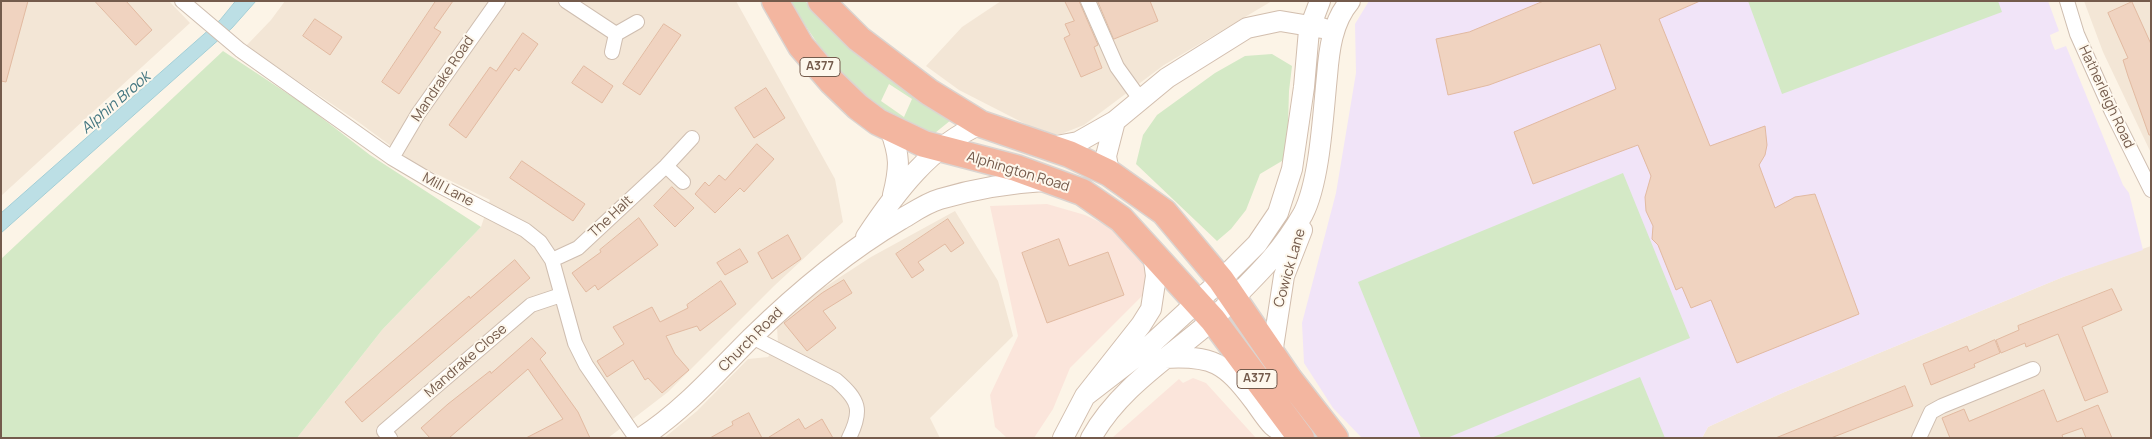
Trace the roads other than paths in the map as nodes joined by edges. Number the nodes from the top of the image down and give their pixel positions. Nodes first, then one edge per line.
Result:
1 (182, 1) edge
2 (498, 1) edge
3 (566, 1) edge
4 (775, 1) edge
5 (822, 1) edge
6 (1088, 1) edge
7 (1320, 1) edge
8 (1350, 1) edge
9 (2067, 1) edge
10 (637, 22) dead end
11 (1311, 25) junction
12 (1334, 31) junction
13 (616, 34) junction
14 (612, 52) dead end
15 (1140, 99) junction
16 (1114, 121) junction
17 (981, 124) junction
18 (890, 129) junction
19 (692, 138) dead end
20 (1051, 147) junction
21 (939, 149) junction
22 (392, 158) junction
23 (666, 166) junction
24 (1109, 173) junction
25 (1054, 181) junction
26 (683, 182) dead end
27 (2151, 190) edge
28 (892, 199) junction
29 (1304, 211) junction
30 (862, 242) junction
31 (1153, 253) junction
32 (552, 260) junction
33 (1228, 289) junction
34 (561, 296) junction
35 (1204, 312) junction
36 (752, 337) junction
37 (1272, 354) junction
38 (1164, 358) junction
39 (2033, 369) dead end
40 (1085, 396) junction
41 (390, 438) edge
42 (636, 438) edge
43 (641, 438) edge
44 (849, 438) edge
45 (1063, 438) edge
46 (1091, 438) edge
47 (1301, 438) edge
48 (1335, 438) edge
49 (1919, 438) edge

1 - 22 street, Mill Lane
2 - 22 street, Mandrake Road
3 - 13 street
4 - 18 highway, Alphington Road / A377
5 - 17 highway, A377
6 - 15 street
7 - 11 street
8 - 12 street
9 - 27 street, Hatherleigh Road
10 - 13 street
11 - 12 street
11 - 15 street
11 - 33 street
12 - 29 street
13 - 14 street
15 - 16 street
16 - 20 street
16 - 24 street
17 - 20 highway, A377
17 - 21 street, Church Road
18 - 21 highway, Alphington Road / A377
18 - 28 street
19 - 23 street, The Halt
20 - 24 highway, A377
21 - 25 highway, Alphington Road / A377
21 - 28 street, Church Road
22 - 32 street, Mill Lane
23 - 26 street
23 - 32 street, The Halt
24 - 33 highway, A377
25 - 30 street, Church Road
25 - 31 highway, Alphington Road / A377
28 - 30 street, Church Road
29 - 33 street
29 - 37 street, Cowick Lane
30 - 36 street, Church Road
31 - 35 highway, Alphington Road / A377
31 - 40 street
32 - 34 street, Mill Lane
33 - 35 street
33 - 37 highway, A377
34 - 41 street, Mandrake Close
34 - 42 street, Mill Lane
35 - 38 street
35 - 40 street
35 - 47 highway, Alphington Road / A377
36 - 43 street, Church Road
36 - 44 street
37 - 48 highway, A377
38 - 46 street
38 - 47 street
39 - 49 street
40 - 45 street

